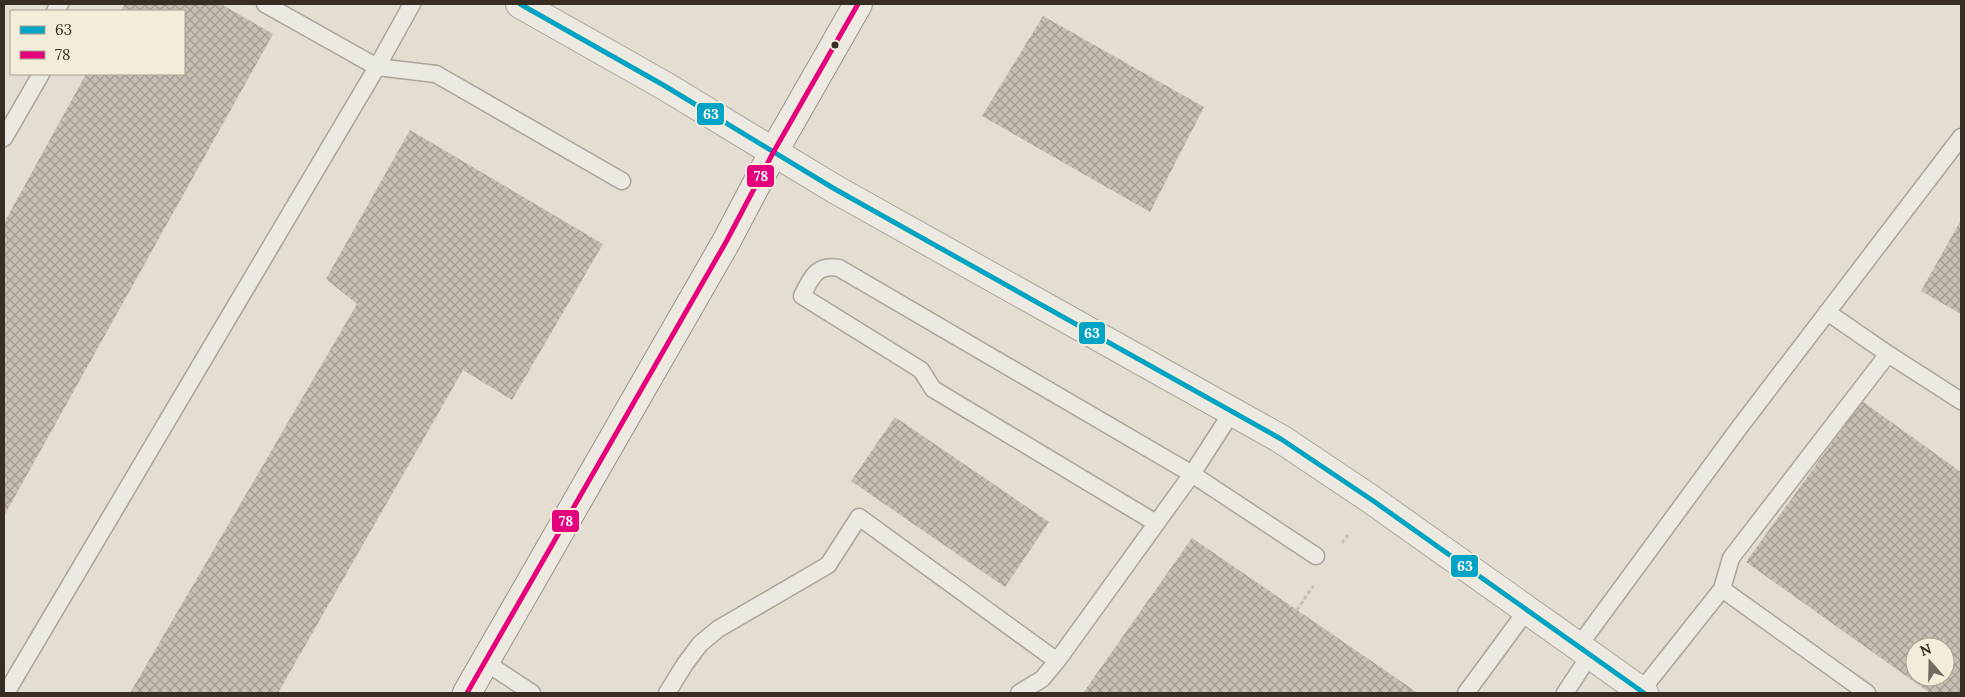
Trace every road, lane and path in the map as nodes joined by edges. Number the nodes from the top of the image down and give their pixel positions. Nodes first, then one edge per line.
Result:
1 (264, 4) edge
2 (412, 4) edge
3 (520, 4) edge
4 (858, 4) edge
5 (377, 67) junction
6 (40, 75) edge
7 (1961, 137) edge
8 (4, 138) edge
9 (774, 151) junction
10 (622, 181) dead end
11 (1828, 312) junction
12 (1888, 354) junction
13 (1961, 401) edge
14 (1232, 412) junction
15 (1192, 474) junction
16 (1156, 523) junction
17 (1316, 556) dead end
18 (1722, 589) junction
19 (1527, 610) junction
20 (1584, 651) junction
21 (1057, 661) junction
22 (485, 662) junction
23 (1643, 692) edge
24 (6, 693) edge
25 (467, 693) edge
26 (532, 693) edge
27 (667, 693) edge
28 (1019, 693) edge
29 (1466, 693) edge
30 (1565, 693) edge
31 (1867, 693) edge

1 - 5 lane
2 - 5 lane
3 - 9 street
4 - 9 street
5 - 10 lane
5 - 24 lane
6 - 8 lane
7 - 11 lane
9 - 14 street
9 - 22 street
11 - 12 lane
11 - 20 lane
12 - 13 lane
12 - 18 lane
14 - 15 lane
14 - 19 street
15 - 16 lane
15 - 16 lane
15 - 17 lane
16 - 21 lane
18 - 23 lane
18 - 31 lane
19 - 20 street
19 - 29 lane
20 - 23 street
20 - 30 lane
21 - 27 lane
21 - 28 lane
22 - 25 street
22 - 26 lane

